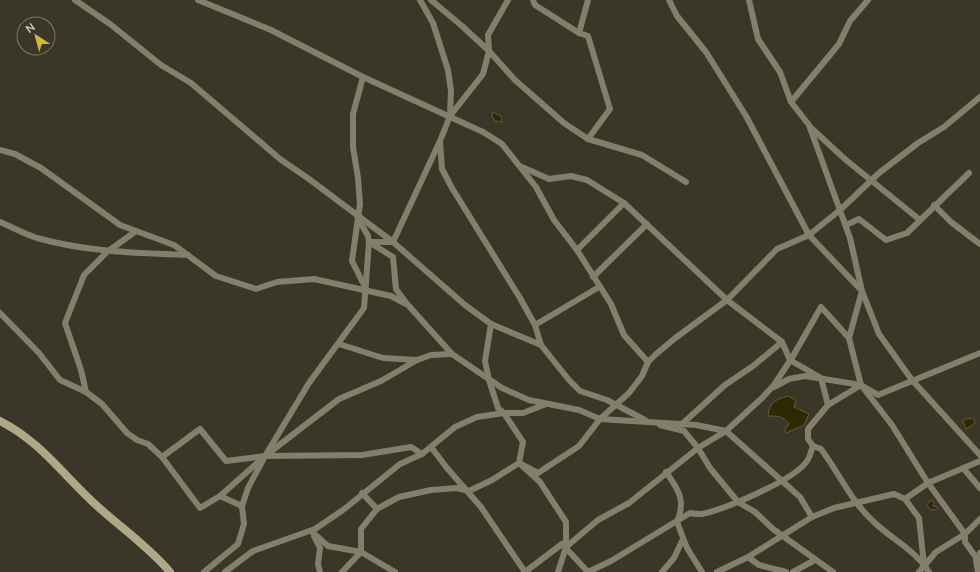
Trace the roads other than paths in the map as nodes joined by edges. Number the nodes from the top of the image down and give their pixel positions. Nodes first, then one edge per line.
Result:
1 (75, 0) edge
2 (198, 0) edge
3 (420, 0) edge
4 (431, 0) edge
5 (508, 0) edge
6 (533, 0) edge
7 (588, 0) edge
8 (669, 0) edge
9 (749, 0) edge
10 (868, 0) edge
11 (579, 34) junction
12 (489, 51) junction
13 (363, 77) junction
14 (980, 97) edge
15 (791, 102) junction
16 (450, 116) junction
17 (809, 126) junction
18 (588, 140) junction
19 (440, 141) junction
20 (0, 150) edge
21 (520, 166) junction
22 (969, 173) dead end
23 (871, 181) junction
24 (686, 182) dead end
25 (624, 203) junction
26 (934, 205) junction
27 (840, 210) junction
28 (357, 216) junction
29 (920, 220) junction
30 (0, 222) edge
31 (647, 224) junction
32 (846, 226) junction
33 (136, 231) junction
34 (809, 235) junction
35 (369, 242) junction
36 (393, 242) junction
37 (980, 244) edge
38 (577, 250) junction
39 (107, 252) junction
40 (188, 255) junction
41 (593, 277) junction
42 (599, 287) junction
43 (366, 290) junction
44 (862, 291) junction
45 (727, 300) junction
46 (408, 305) junction
47 (0, 313) edge
48 (491, 324) junction
49 (535, 325) junction
50 (849, 338) junction
51 (782, 342) junction
52 (339, 344) junction
53 (541, 345) junction
54 (452, 354) junction
55 (980, 354) edge
56 (417, 360) junction
57 (790, 360) junction
58 (648, 362) junction
59 (821, 378) junction
60 (489, 380) junction
61 (912, 380) junction
62 (861, 385) junction
63 (770, 389) junction
64 (86, 392) junction
65 (546, 404) junction
66 (616, 404) junction
67 (828, 405) junction
68 (504, 413) junction
69 (600, 419) junction
70 (0, 421) edge
71 (646, 421) junction
72 (682, 424) junction
73 (726, 431) junction
74 (813, 446) junction
75 (431, 447) junction
76 (698, 448) junction
77 (422, 454) junction
78 (980, 455) edge
79 (265, 456) junction
80 (162, 457) junction
81 (980, 461) edge
82 (519, 463) junction
83 (963, 468) junction
84 (666, 472) junction
85 (783, 480) junction
86 (928, 483) junction
87 (980, 488) edge
88 (468, 491) junction
89 (362, 493) junction
90 (220, 496) junction
91 (905, 499) junction
92 (738, 502) junction
93 (856, 502) junction
94 (242, 506) junction
95 (377, 509) junction
96 (812, 517) junction
97 (980, 518) edge
98 (677, 522) junction
99 (311, 531) junction
100 (965, 534) junction
101 (781, 536) junction
102 (683, 539) junction
103 (566, 547) junction
104 (361, 552) junction
105 (980, 553) edge
106 (748, 557) junction
107 (816, 560) junction
108 (978, 561) edge
109 (924, 565) junction
110 (170, 572) edge
111 (204, 572) edge
112 (225, 572) edge
113 (320, 572) edge
114 (342, 572) edge
115 (395, 572) edge
116 (525, 572) edge
117 (558, 572) edge
118 (588, 572) edge
119 (662, 572) edge
120 (702, 572) edge
121 (717, 572) edge
122 (786, 572) edge
123 (793, 572) edge
124 (833, 572) edge
125 (918, 572) edge
126 (929, 572) edge
127 (978, 572) edge

1 - 28 street
2 - 13 street
3 - 16 street
4 - 12 street
5 - 12 street
6 - 11 street
7 - 11 street
8 - 34 street
9 - 15 street
10 - 15 street
11 - 18 street
12 - 16 street
12 - 18 street
13 - 16 street
13 - 28 street
14 - 23 street
15 - 17 street
16 - 19 street
16 - 21 street
17 - 23 street
17 - 27 street
18 - 24 street
19 - 36 street
19 - 49 street
20 - 33 street
21 - 25 street
21 - 38 street
22 - 26 street
23 - 27 street
23 - 29 street
25 - 31 street
25 - 38 street
26 - 29 street
26 - 37 street
27 - 32 street
27 - 34 street
28 - 35 street
28 - 36 street
28 - 43 street
29 - 32 street
30 - 39 street
31 - 41 street
31 - 45 street
32 - 44 street
33 - 39 street
33 - 40 street
34 - 44 street
34 - 45 street
35 - 36 street
35 - 43 street
35 - 46 street
36 - 48 street
38 - 41 street
39 - 40 street
39 - 64 street
40 - 43 street
41 - 42 street
42 - 49 street
42 - 58 street
43 - 46 street
43 - 52 street
44 - 50 street
44 - 61 street
45 - 51 street
45 - 58 street
46 - 54 street
47 - 64 street
48 - 53 street
48 - 60 street
49 - 53 street
50 - 57 street
50 - 62 street
51 - 57 street
51 - 72 street
52 - 56 street
52 - 79 street
53 - 66 street
54 - 56 street
54 - 60 street
55 - 61 street
56 - 79 street
57 - 59 street
57 - 63 street
58 - 66 street
59 - 62 street
59 - 63 street
59 - 67 street
60 - 65 street
60 - 68 street
61 - 62 street
61 - 78 street
62 - 67 street
62 - 86 street
63 - 73 street
64 - 80 street
65 - 68 street
65 - 69 street
66 - 69 street
66 - 71 street
67 - 74 street
68 - 75 street
68 - 82 street
69 - 71 street
69 - 82 street
70 - 110 street
71 - 72 street
71 - 76 street
72 - 73 street
73 - 76 street
73 - 85 street
74 - 85 street
74 - 93 street
75 - 77 street
75 - 88 street
76 - 84 street
76 - 92 street
77 - 79 street
77 - 89 street
79 - 80 street
79 - 90 street
79 - 94 street
80 - 90 street
81 - 83 street
82 - 88 street
82 - 103 street
83 - 86 street
83 - 87 street
84 - 98 street
84 - 103 street
85 - 92 street
85 - 96 street
86 - 91 street
86 - 100 street
88 - 95 street
88 - 116 street
89 - 95 street
89 - 99 street
90 - 94 street
91 - 93 street
91 - 109 street
92 - 98 street
92 - 101 street
93 - 96 street
93 - 109 street
94 - 111 street
95 - 104 street
96 - 101 street
97 - 100 street
98 - 102 street
98 - 118 street
99 - 104 street
99 - 112 street
99 - 113 street
100 - 108 street
100 - 109 street
101 - 106 street
101 - 107 street
102 - 119 street
102 - 120 street
103 - 116 street
103 - 117 street
103 - 118 street
104 - 114 street
104 - 115 street
105 - 108 street
106 - 121 street
106 - 122 street
107 - 123 street
107 - 124 street
108 - 127 street
109 - 125 street
109 - 126 street

